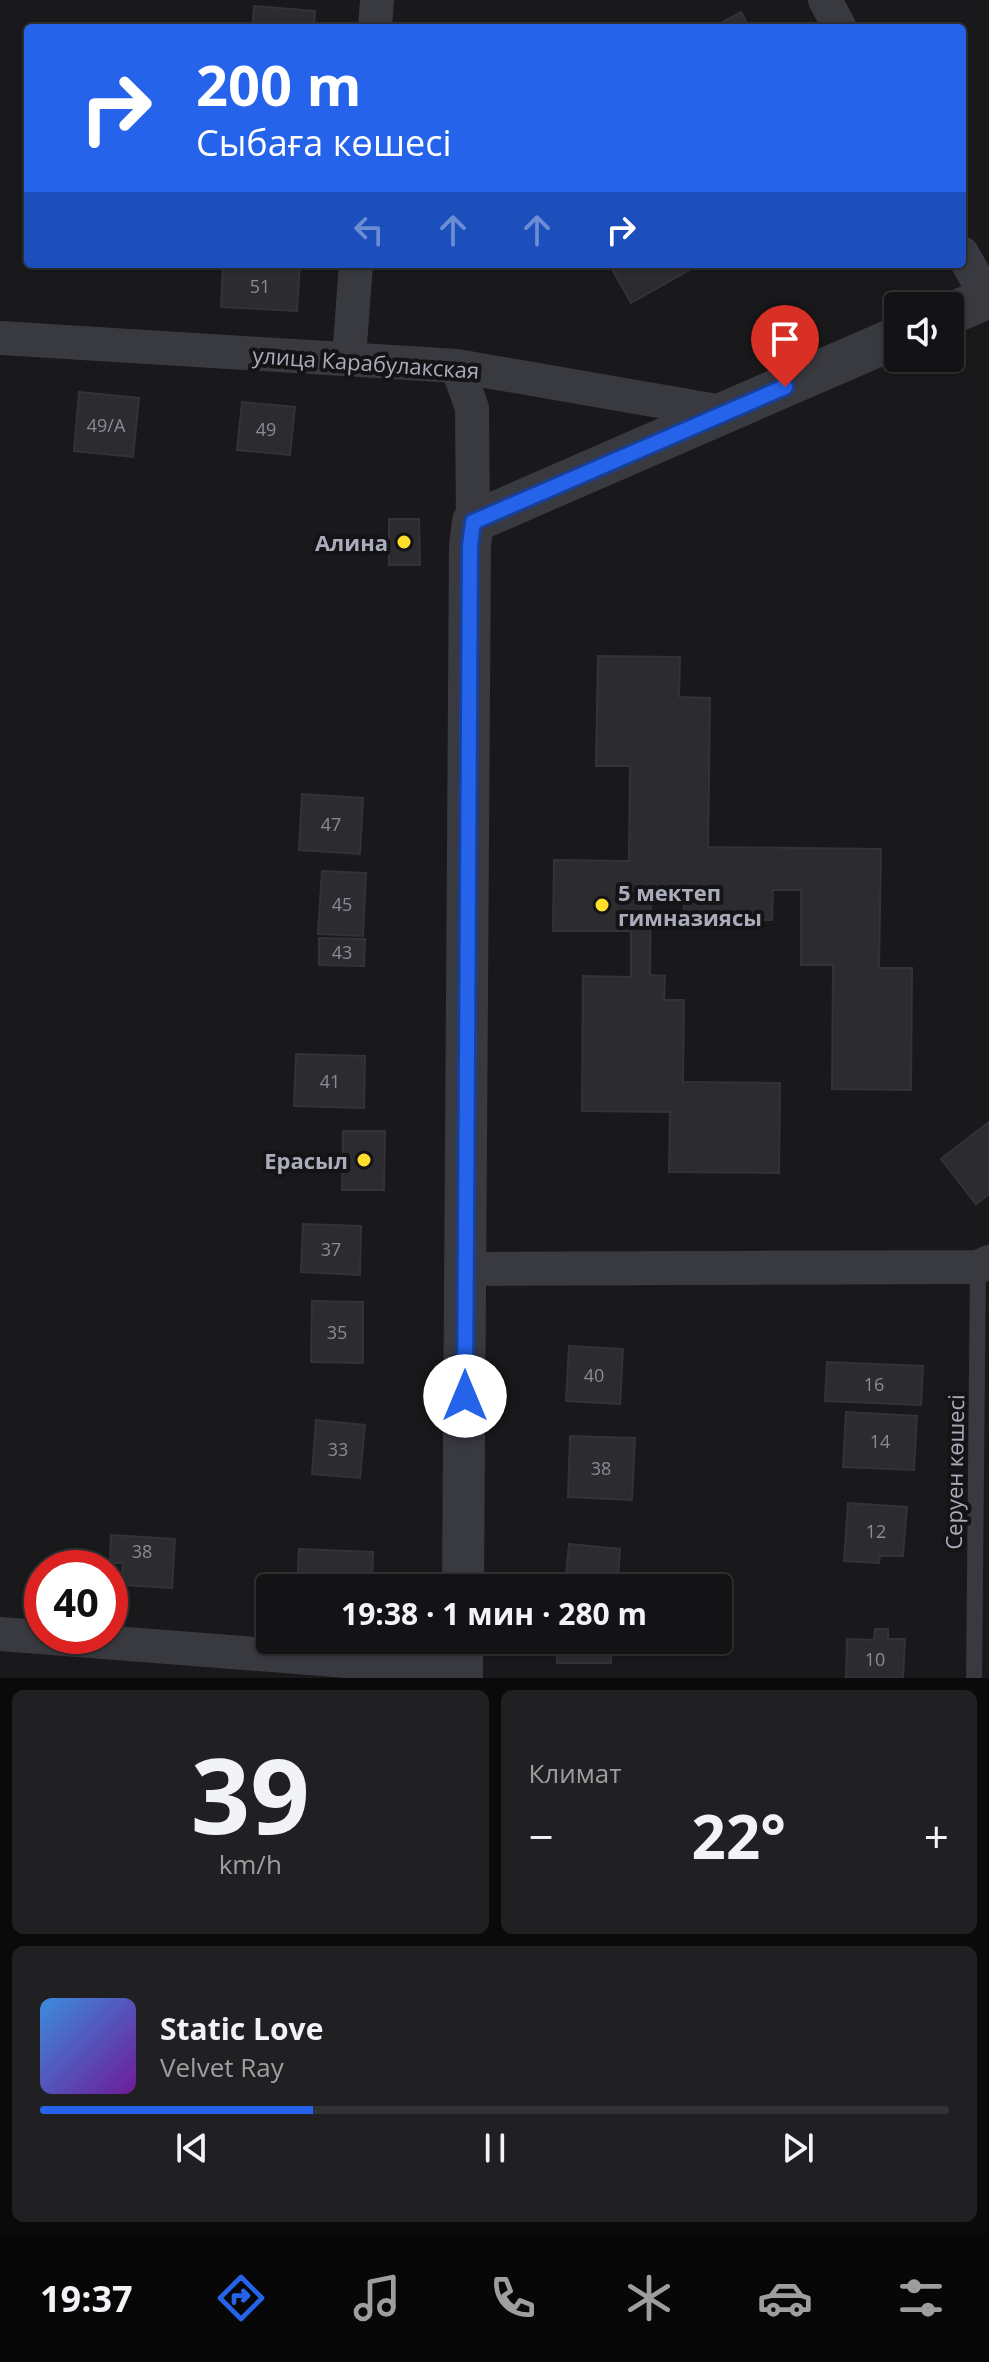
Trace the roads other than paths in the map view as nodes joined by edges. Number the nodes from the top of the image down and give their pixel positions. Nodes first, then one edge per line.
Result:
1 (377, 0) edge
2 (825, 0) edge
3 (375, 24) edge
4 (838, 24) edge
5 (966, 265) edge
6 (356, 268) edge
7 (979, 302) edge
8 (0, 338) edge
9 (884, 343) edge
10 (349, 358) junction
11 (457, 366) junction
12 (728, 413) junction
13 (473, 522) junction
14 (984, 1265) edge
15 (466, 1269) junction
16 (463, 1574) edge
17 (0, 1634) edge
18 (462, 1663) edge
19 (974, 1678) edge

1 - 3 street
2 - 4 street
5 - 7 street
6 - 10 street
8 - 10 street, улица Карабулакская
9 - 12 street
10 - 11 street, улица Карабулакская
11 - 12 street, улица Карабулакская
11 - 13 street
12 - 13 street
13 - 15 street
14 - 15 street
14 - 19 lane, Серуен көшесі
15 - 16 street
17 - 18 street

